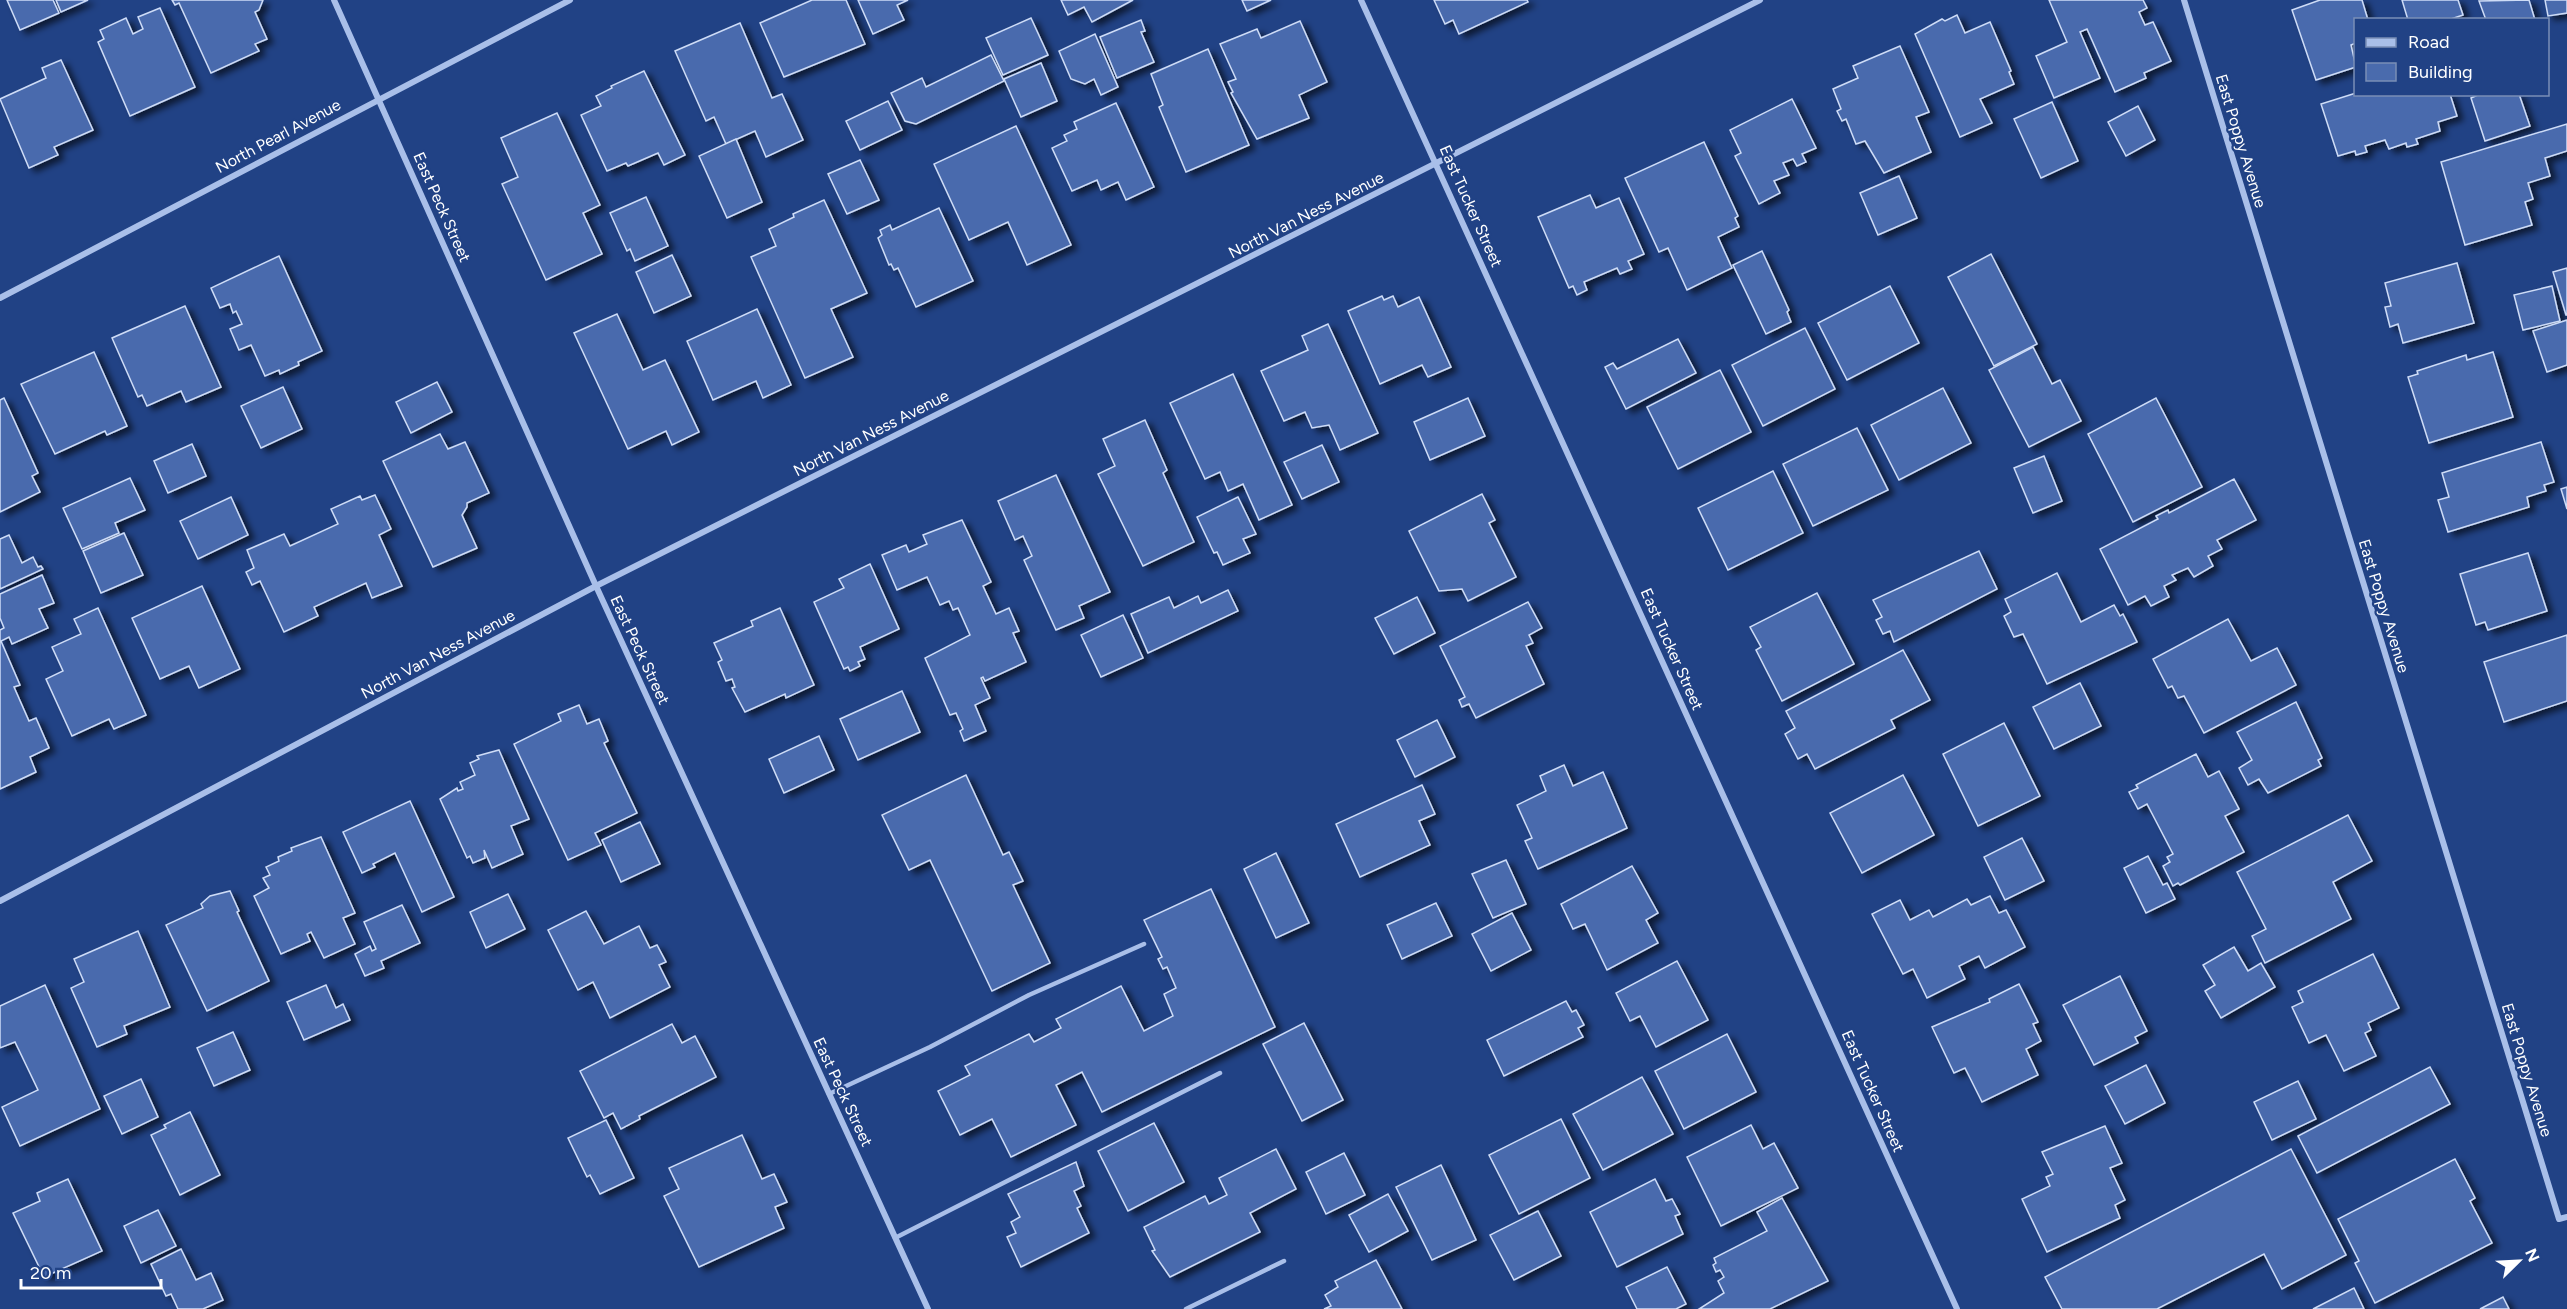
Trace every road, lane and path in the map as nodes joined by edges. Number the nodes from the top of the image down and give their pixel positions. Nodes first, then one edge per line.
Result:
1 (334, 0) edge
2 (570, 0) edge
3 (1361, 0) edge
4 (1760, 0) edge
5 (2184, 0) edge
6 (379, 98) junction
7 (1437, 165) junction
8 (0, 298) edge
9 (596, 586) junction
10 (0, 901) edge
11 (1144, 944) dead end
12 (1220, 1073) dead end
13 (829, 1094) junction
14 (2567, 1217) edge
15 (895, 1238) junction
16 (1284, 1261) dead end
17 (928, 1309) edge
18 (1186, 1309) edge
19 (1957, 1309) edge

1 - 6 street, East Peck Street
2 - 6 street, North Pearl Avenue
3 - 7 street, East Tucker Street
4 - 7 street, North Van Ness Avenue
5 - 14 street, East Poppy Avenue
6 - 8 street, North Pearl Avenue
6 - 9 street, East Peck Street
7 - 9 street, North Van Ness Avenue
7 - 19 street, East Tucker Street
9 - 10 street, North Van Ness Avenue
9 - 13 street, East Peck Street
11 - 13 lane
12 - 15 lane
13 - 15 street, East Peck Street
15 - 17 street, East Peck Street
16 - 18 lane

